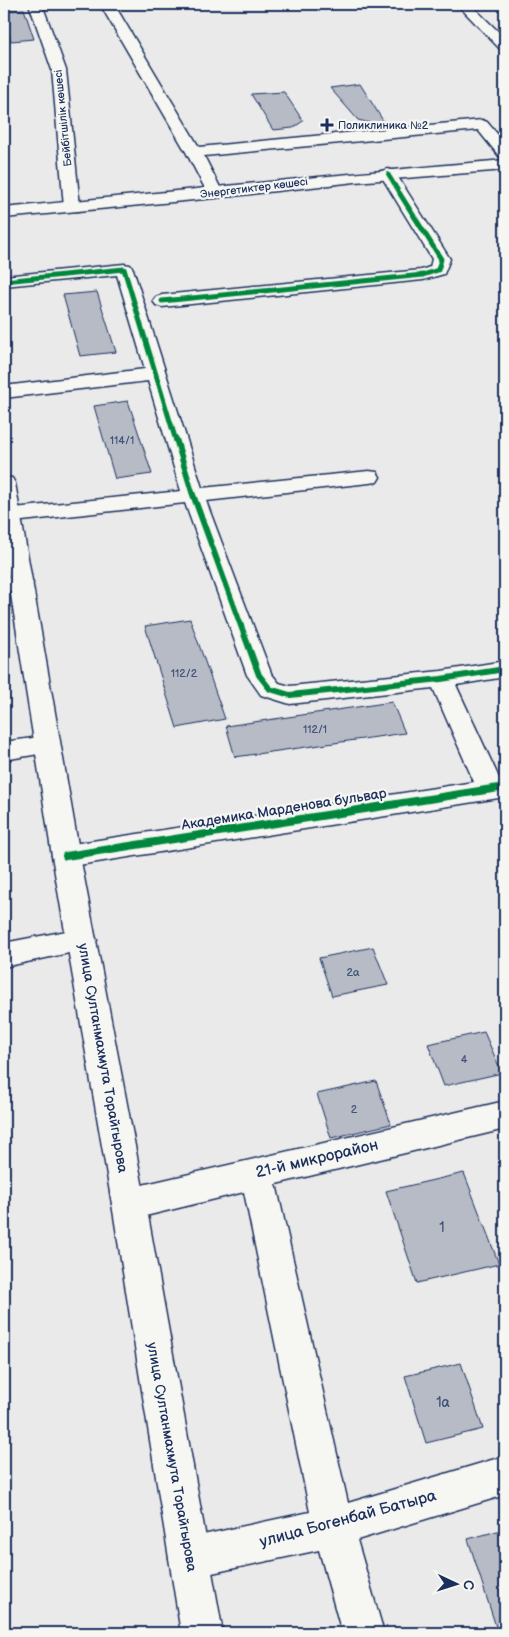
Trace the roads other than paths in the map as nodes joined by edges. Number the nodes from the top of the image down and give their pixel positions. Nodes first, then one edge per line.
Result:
1 (35, 4) edge
2 (107, 4) edge
3 (463, 4) edge
4 (505, 46) edge
5 (194, 152) junction
6 (505, 153) edge
7 (505, 165) edge
8 (388, 174) junction
9 (215, 193) junction
10 (72, 206) junction
11 (4, 213) edge
12 (4, 281) edge
13 (162, 301) dead end
14 (156, 374) junction
15 (4, 392) edge
16 (369, 477) dead end
17 (4, 483) edge
18 (194, 496) junction
19 (7, 516) edge
20 (12, 584) edge
21 (505, 669) edge
22 (441, 679) junction
23 (47, 745) junction
24 (4, 751) edge
25 (498, 788) edge
26 (66, 856) junction
27 (82, 940) junction
28 (4, 955) edge
29 (505, 1115) edge
30 (257, 1173) junction
31 (129, 1204) junction
32 (505, 1476) edge
33 (333, 1527) junction
34 (189, 1558) junction
35 (202, 1633) edge
36 (363, 1633) edge

1 - 10 street, Бейбітшілік көшесі
2 - 5 street
3 - 4 street
5 - 6 street
5 - 9 street
7 - 8 street, Энергетиктер көшесі
8 - 9 street, Энергетиктер көшесі
8 - 13 street
9 - 10 street, Энергетиктер көшесі
10 - 11 street, Энергетиктер көшесі
12 - 14 street
14 - 15 street
14 - 18 street
16 - 18 street
17 - 19 street, улица Султанмахмута Торайгырова
18 - 19 street
18 - 22 street
19 - 20 street, улица Султанмахмута Торайгырова
20 - 23 street, улица Султанмахмута Торайгырова
21 - 22 street
22 - 25 street
23 - 24 street
23 - 26 street, улица Султанмахмута Торайгырова
25 - 26 street, Академика Марденова бульвар
26 - 27 street, улица Султанмахмута Торайгырова
27 - 28 street
27 - 31 street, улица Султанмахмута Торайгырова
29 - 30 street, 21-й микрорайон
30 - 31 street, 21-й микрорайон
30 - 33 street
31 - 34 street, улица Султанмахмута Торайгырова
32 - 33 street, улица Богенбай Батыра
33 - 34 street, улица Богенбай Батыра
33 - 36 street
34 - 35 street, улица Султанмахмута Торайгырова

